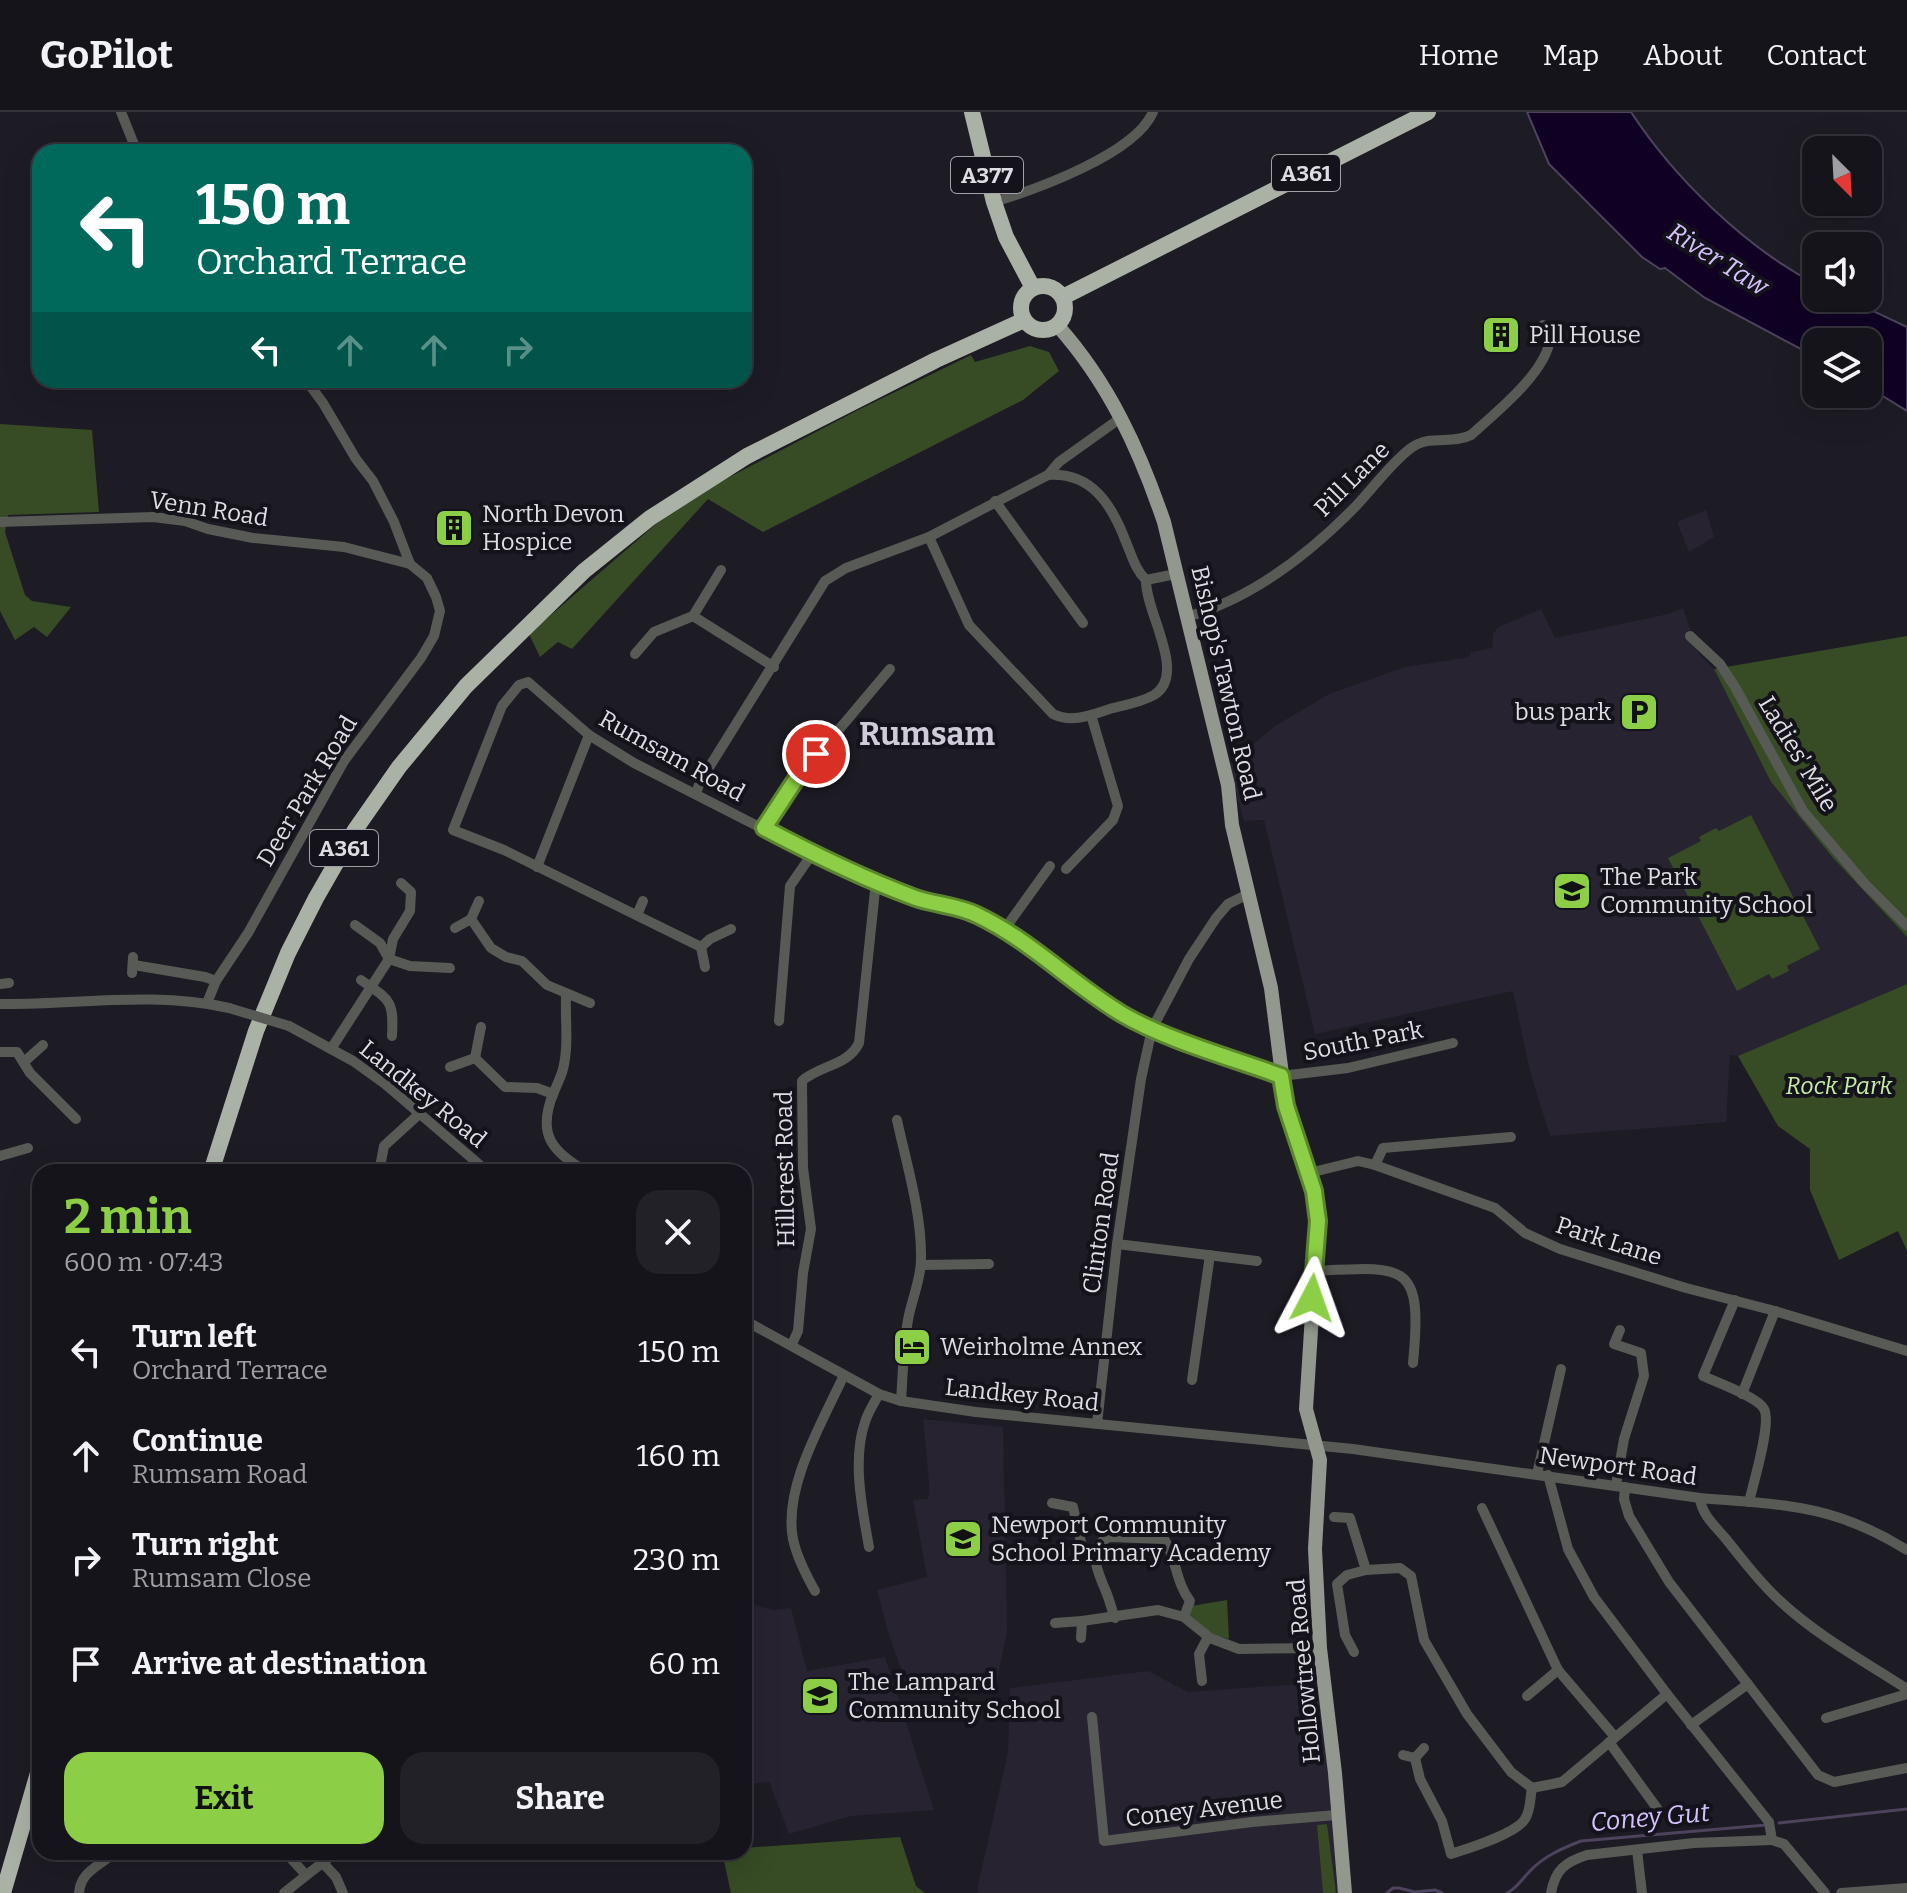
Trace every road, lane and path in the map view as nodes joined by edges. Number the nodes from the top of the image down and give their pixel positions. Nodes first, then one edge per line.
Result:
1 (121, 112) edge
2 (972, 112) edge
3 (1153, 112) edge
4 (1428, 112) edge
5 (134, 144) edge
6 (994, 202) junction
7 (1033, 288) junction
8 (1063, 297) junction
9 (1024, 320) junction
10 (1057, 325) junction
11 (1543, 325) dead end
12 (312, 388) edge
13 (1122, 417) junction
14 (1048, 475) junction
15 (995, 501) junction
16 (0, 522) edge
17 (929, 537) junction
18 (410, 564) junction
19 (721, 570) dead end
20 (1176, 574) junction
21 (1146, 580) junction
22 (1186, 617) junction
23 (697, 618) junction
24 (1083, 623) dead end
25 (1690, 636) dead end
26 (635, 654) dead end
27 (774, 667) junction
28 (890, 669) dead end
29 (1091, 715) junction
30 (589, 735) junction
31 (696, 793) junction
32 (764, 828) junction
33 (812, 854) junction
34 (1050, 866) dead end
35 (537, 867) junction
36 (1066, 869) dead end
37 (876, 881) junction
38 (401, 883) dead end
39 (1248, 894) junction
40 (479, 901) dead end
41 (643, 901) dead end
42 (637, 915) junction
43 (471, 919) junction
44 (355, 925) dead end
45 (1907, 926) edge
46 (455, 928) dead end
47 (731, 929) dead end
48 (1004, 930) junction
49 (701, 947) junction
50 (389, 959) junction
51 (133, 965) dead end
52 (705, 967) dead end
53 (450, 968) dead end
54 (361, 980) dead end
55 (216, 981) junction
56 (372, 987) junction
57 (566, 995) junction
58 (207, 1003) junction
59 (590, 1003) dead end
60 (781, 1003) junction
61 (0, 1004) edge
62 (793, 1004) dead end
63 (779, 1021) dead end
64 (481, 1027) dead end
65 (1152, 1029) junction
66 (392, 1036) dead end
67 (1453, 1043) dead end
68 (43, 1045) dead end
69 (331, 1049) junction
70 (0, 1052) edge
71 (475, 1058) junction
72 (24, 1062) junction
73 (450, 1067) dead end
74 (1281, 1076) junction
75 (553, 1094) junction
76 (418, 1115) junction
77 (897, 1120) dead end
78 (74, 1123) dead end
79 (1511, 1137) dead end
80 (30, 1147) dead end
81 (0, 1156) edge
82 (214, 1164) edge
83 (381, 1164) edge
84 (478, 1164) edge
85 (571, 1164) edge
86 (1375, 1165) junction
87 (1309, 1173) junction
88 (1117, 1244) junction
89 (1210, 1255) junction
90 (1257, 1261) dead end
91 (989, 1264) dead end
92 (921, 1265) junction
93 (1313, 1271) junction
94 (1735, 1300) junction
95 (1775, 1311) junction
96 (752, 1324) edge
97 (1620, 1330) dead end
98 (792, 1344) junction
99 (1907, 1351) edge
100 (1413, 1363) dead end
101 (1561, 1369) dead end
102 (844, 1375) junction
103 (1192, 1380) dead end
104 (879, 1394) junction
105 (1742, 1394) junction
106 (901, 1401) junction
107 (1097, 1424) junction
108 (1316, 1445) junction
109 (1543, 1475) junction
110 (1620, 1486) junction
111 (1700, 1498) junction
112 (1749, 1502) junction
113 (1052, 1503) dead end
114 (1482, 1508) dead end
115 (1334, 1517) dead end
116 (869, 1547) dead end
117 (1907, 1550) edge
118 (1094, 1554) junction
119 (1366, 1570) junction
120 (815, 1591) dead end
121 (1184, 1617) junction
122 (1115, 1618) junction
123 (1082, 1621) junction
124 (1055, 1623) dead end
125 (1208, 1637) junction
126 (1081, 1638) dead end
127 (1320, 1648) junction
128 (1354, 1652) dead end
129 (1558, 1670) junction
130 (1202, 1681) dead end
131 (1748, 1684) junction
132 (1907, 1692) edge
133 (1667, 1694) junction
134 (1527, 1696) dead end
135 (1092, 1717) dead end
136 (1826, 1718) dead end
137 (1691, 1725) junction
138 (1612, 1740) junction
139 (1424, 1748) dead end
140 (1403, 1755) dead end
141 (1415, 1758) junction
142 (1907, 1768) edge
143 (1532, 1788) junction
144 (32, 1793) edge
145 (1659, 1811) dead end
146 (1337, 1815) junction
147 (1772, 1840) junction
148 (1637, 1850) junction
149 (103, 1860) edge
150 (292, 1860) edge
151 (325, 1860) edge
152 (322, 1862) junction
153 (306, 1875) junction
154 (1907, 1888) edge
155 (3, 1893) edge
156 (79, 1893) edge
157 (284, 1893) edge
158 (343, 1893) edge
159 (1345, 1893) edge
160 (1551, 1893) edge
161 (1642, 1893) edge
162 (1825, 1893) edge
163 (1841, 1893) edge

1 - 5 street
2 - 6 highway, A377
3 - 6 street
4 - 8 highway, A361
6 - 7 highway, A377
7 - 8 highway
7 - 9 highway
8 - 10 highway
9 - 10 highway
9 - 82 highway, A361
10 - 13 main road, Bishop's Tawton Road
11 - 22 street, Pill Lane
12 - 18 street, Deer Park Road
13 - 14 street
13 - 20 main road, Bishop's Tawton Road
14 - 15 street
14 - 21 street
15 - 17 street
15 - 24 street
16 - 18 street, Venn Road
17 - 27 street
17 - 29 street
18 - 55 street, Deer Park Road
19 - 23 street
20 - 21 street
20 - 22 main road, Bishop's Tawton Road
21 - 29 street
22 - 39 main road, Bishop's Tawton Road
23 - 26 street
23 - 27 street
25 - 45 street, Ladies' Mile
27 - 31 street
28 - 32 street
29 - 36 street
30 - 31 street, Rumsam Road
30 - 35 street
30 - 35 street, Rumsam Road
31 - 32 street, Rumsam Road
32 - 33 street, Rumsam Road
33 - 37 street, Rumsam Road
33 - 60 street
34 - 48 street
35 - 42 street
37 - 48 street, Rumsam Road
37 - 98 street, Hillcrest Road
38 - 50 street
39 - 65 street, Clinton Road
39 - 74 main road, Bishop's Tawton Road
40 - 43 street
41 - 42 street
42 - 49 street
43 - 46 street
43 - 57 street
44 - 50 street
47 - 49 street
48 - 65 street, Rumsam Road
49 - 52 street
50 - 53 street
50 - 56 street
51 - 55 street
54 - 56 street
55 - 58 street, Deer Park Road
56 - 66 street
56 - 69 street
57 - 59 street
57 - 75 street
58 - 61 street
58 - 69 street, Landkey Road, bridge
60 - 62 street
60 - 63 street
64 - 71 street
65 - 74 street, Rumsam Road
65 - 88 street, Clinton Road
67 - 74 street, South Park
68 - 72 street
69 - 76 street, Landkey Road
70 - 72 street
71 - 73 street
71 - 75 street
72 - 78 street
74 - 87 main road, Bishop's Tawton Road
75 - 85 street
76 - 83 street
76 - 84 street, Landkey Road
77 - 92 street
79 - 86 street
80 - 81 street
86 - 87 street, Park Lane
86 - 94 street, Park Lane
87 - 93 main road, Bishop's Tawton Road
88 - 89 street
88 - 107 street, Clinton Road
89 - 90 street
89 - 103 street
91 - 92 street
92 - 106 street
93 - 100 street
93 - 108 main road, Hollowtree Road
94 - 95 street, Park Lane
94 - 105 street
95 - 99 street, Park Lane
95 - 105 street
96 - 98 street, Landkey Road
97 - 110 street
98 - 102 street, Landkey Road
101 - 109 street
102 - 104 street, Landkey Road
102 - 120 street
104 - 106 street, Landkey Road
104 - 116 street
105 - 112 street
106 - 107 street, Landkey Road
107 - 108 street, Landkey Road
108 - 109 street, Newport Road
108 - 127 main road, Hollowtree Road
109 - 110 street, Newport Road
109 - 133 street
110 - 111 street, Newport Road
110 - 131 street
111 - 112 street, Newport Road
111 - 132 street
112 - 117 street, Newport Road
113 - 118 street
114 - 129 street
115 - 119 street
118 - 121 street
118 - 122 street
119 - 128 street
119 - 143 street
121 - 122 street
121 - 125 street
122 - 123 street
123 - 124 street
123 - 126 street
125 - 127 street
125 - 130 street
127 - 146 main road, Hollowtree Road
129 - 134 street
129 - 138 street
131 - 137 street
131 - 142 street
132 - 136 street
133 - 137 street
133 - 138 street
135 - 146 street, Coney Avenue
137 - 147 street
138 - 143 street
138 - 145 street
139 - 141 street
140 - 141 street
141 - 143 street
144 - 155 highway
146 - 159 main road, Hollowtree Road
147 - 148 street
147 - 162 street
148 - 160 street
148 - 161 street
149 - 156 street
150 - 153 street
151 - 152 street
152 - 153 street
152 - 158 street
153 - 157 street
154 - 163 street

